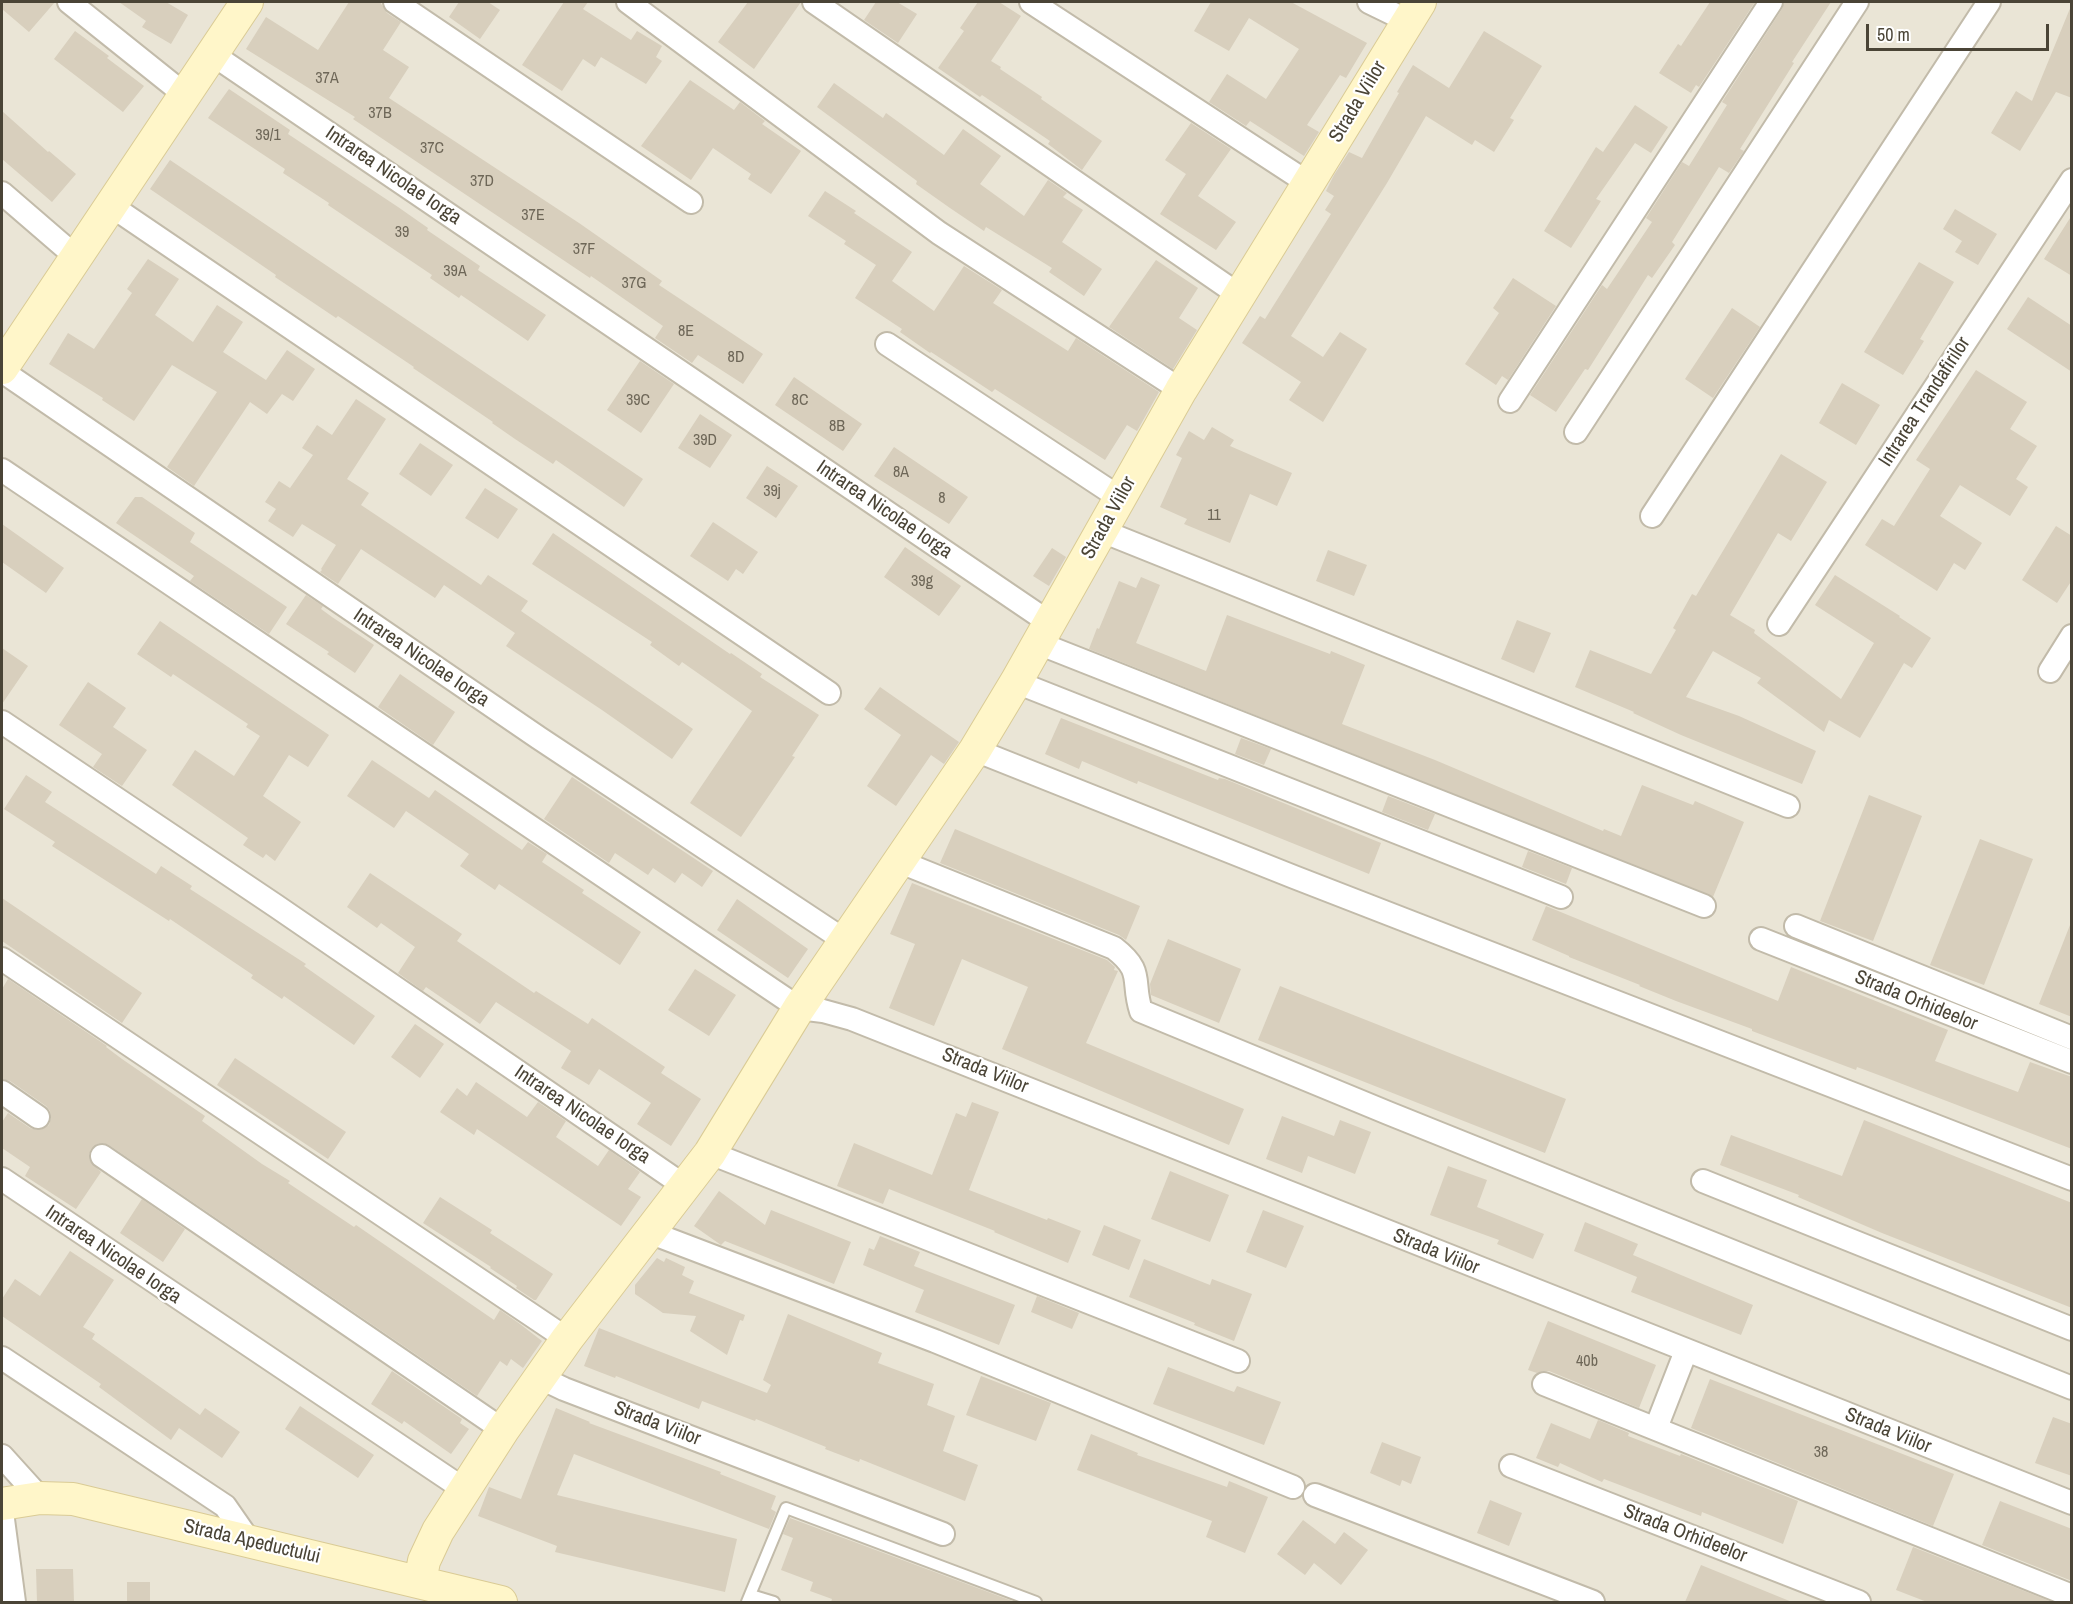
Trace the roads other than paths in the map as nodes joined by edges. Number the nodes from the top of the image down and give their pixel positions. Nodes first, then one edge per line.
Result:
1 (69, 2) edge
2 (247, 2) edge
3 (395, 2) edge
4 (628, 2) edge
5 (814, 2) edge
6 (1031, 2) edge
7 (1369, 2) edge
8 (1771, 2) edge
9 (1857, 2) edge
10 (1989, 2) edge
11 (1414, 11) edge
12 (212, 54) junction
13 (184, 94) junction
14 (2072, 180) edge
15 (1308, 183) junction
16 (2, 193) edge
17 (692, 202) dead end
18 (110, 205) junction
19 (75, 256) junction
20 (1239, 295) junction
21 (887, 344) dead end
22 (2, 370) edge
23 (1182, 390) junction
24 (1510, 401) dead end
25 (1576, 432) dead end
26 (2, 470) edge
27 (1120, 498) junction
28 (1652, 516) dead end
29 (1102, 531) junction
30 (1779, 624) dead end
31 (1044, 633) junction
32 (2072, 636) edge
33 (2050, 671) dead end
34 (1016, 682) junction
35 (829, 693) dead end
36 (2, 722) edge
37 (975, 750) junction
38 (1788, 806) dead end
39 (898, 861) junction
40 (1561, 897) dead end
41 (1704, 906) dead end
42 (1796, 926) dead end
43 (1761, 939) dead end
44 (844, 940) junction
45 (2, 959) edge
46 (799, 1008) junction
47 (2072, 1038) edge
48 (2072, 1062) edge
49 (2, 1092) edge
50 (38, 1117) dead end
51 (710, 1153) junction
52 (102, 1156) dead end
53 (2, 1179) edge
54 (2072, 1179) edge
55 (1703, 1181) dead end
56 (686, 1186) junction
57 (649, 1232) junction
58 (2072, 1329) edge
59 (567, 1339) junction
60 (1686, 1351) junction
61 (2, 1358) edge
62 (1238, 1360) dead end
63 (540, 1377) junction
64 (1544, 1384) dead end
65 (2072, 1388) edge
66 (1656, 1428) junction
67 (503, 1430) junction
68 (2, 1456) edge
69 (1511, 1466) dead end
70 (1293, 1487) dead end
71 (465, 1490) junction
72 (1315, 1495) dead end
73 (40, 1498) junction
74 (2072, 1503) edge
75 (2, 1504) edge
76 (2, 1512) edge
77 (943, 1534) dead end
78 (250, 1542) junction
79 (420, 1582) junction
80 (2072, 1596) edge
81 (749, 1599) edge
82 (14, 1602) edge
83 (501, 1602) edge
84 (774, 1602) edge
85 (1036, 1602) edge
86 (1593, 1602) edge
87 (1859, 1602) edge

1 - 13 street
2 - 12 street, Intrarea Nicolae Iorga
3 - 17 street
4 - 23 street
5 - 20 street
6 - 15 street
7 - 11 street, Strada Viilor
8 - 24 street
9 - 25 street
10 - 28 street
11 - 15 street, Strada Viilor
12 - 13 street, Intrarea Nicolae Iorga
12 - 31 street, Intrarea Nicolae Iorga
13 - 18 street, Intrarea Nicolae Iorga
14 - 30 street, Intrarea Trandafirilor
15 - 20 street, Strada Viilor
16 - 19 street
18 - 19 street, Intrarea Nicolae Iorga
18 - 35 street
19 - 22 street, Intrarea Nicolae Iorga
20 - 23 street, Strada Viilor
21 - 27 street
22 - 44 street, Intrarea Nicolae Iorga
23 - 27 street, Strada Viilor
26 - 46 street
27 - 29 street, Strada Viilor
29 - 31 street, Strada Viilor
29 - 38 street
31 - 34 street, Strada Viilor
31 - 41 street, Intrarea Nicolae Iorga
32 - 33 street
34 - 37 street, Strada Viilor
34 - 40 street
36 - 56 street, Intrarea Nicolae Iorga
37 - 39 street, Strada Viilor
37 - 54 street
39 - 44 street, Strada Viilor
39 - 65 street
42 - 47 street
43 - 48 street, Strada Orhideelor
44 - 46 street, Strada Viilor
45 - 59 street
46 - 51 street, Strada Viilor
46 - 60 street, Strada Viilor
49 - 50 street
51 - 56 street, Strada Viilor
51 - 62 street
52 - 67 street
53 - 71 street, Intrarea Nicolae Iorga
55 - 58 street
56 - 57 street, Strada Viilor
57 - 59 street, Strada Viilor
57 - 70 street
59 - 63 street, Strada Viilor
60 - 66 street
60 - 74 street, Strada Viilor
61 - 78 street
63 - 67 street, Strada Viilor
63 - 77 street, Strada Viilor
64 - 66 street
66 - 80 street
67 - 71 street, Strada Viilor
68 - 73 street
69 - 87 street, Strada Orhideelor
71 - 79 street, Strada Viilor
72 - 86 street
73 - 75 street, Strada Apeductului
73 - 78 street, Strada Apeductului
76 - 82 street
78 - 79 street, Strada Apeductului
79 - 83 street, Strada Apeductului
81 - 84 lane
81 - 85 lane

